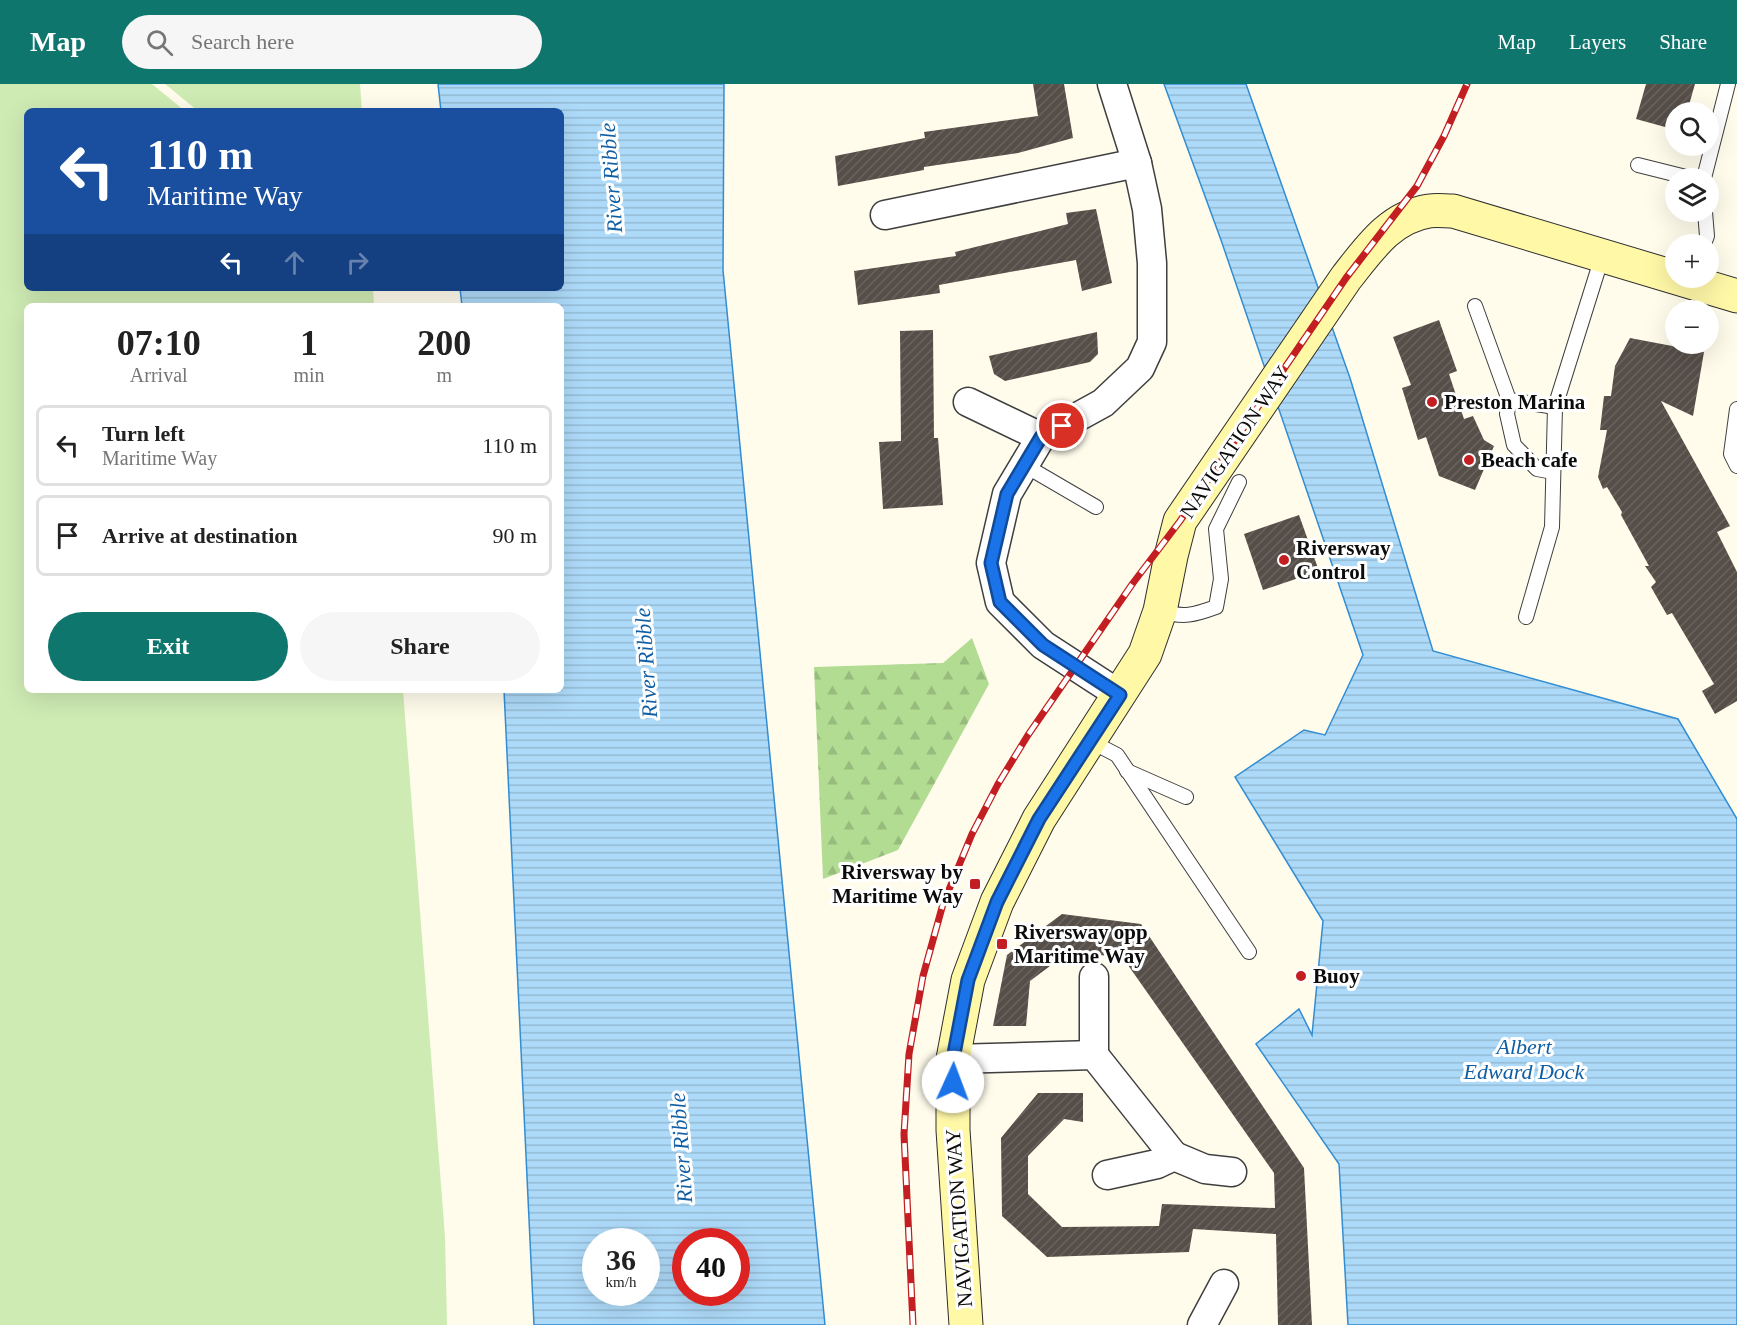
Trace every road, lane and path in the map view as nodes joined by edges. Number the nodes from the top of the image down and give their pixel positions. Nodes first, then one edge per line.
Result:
1 (1112, 84) edge
2 (1728, 84) edge
3 (1137, 163) junction
4 (1638, 165) dead end
5 (1707, 168) edge
6 (1665, 172) edge
7 (885, 214) dead end
8 (1602, 256) junction
9 (1665, 273) edge
10 (1714, 288) edge
11 (1737, 296) edge
12 (1475, 306) dead end
13 (1509, 400) junction
14 (968, 402) dead end
15 (1556, 407) junction
16 (1737, 409) edge
17 (1041, 437) junction
18 (1735, 458) edge
19 (1024, 465) junction
20 (1553, 472) junction
21 (1239, 482) dead end
22 (1096, 507) dead end
23 (1160, 611) junction
24 (1526, 617) dead end
25 (1120, 695) junction
26 (1090, 741) junction
27 (1127, 771) junction
28 (1186, 797) dead end
29 (1249, 952) dead end
30 (1094, 977) dead end
31 (1094, 1055) junction
32 (953, 1059) junction
33 (1174, 1156) junction
34 (1232, 1172) dead end
35 (1107, 1175) dead end
36 (1224, 1284) dead end
37 (966, 1325) edge
38 (1202, 1325) edge

1 - 3 street
2 - 5 lane
3 - 7 street
3 - 17 street
4 - 6 lane
8 - 9 street, NAVIGATION WAY
8 - 15 lane
8 - 23 street, NAVIGATION WAY
10 - 11 street, NAVIGATION WAY
12 - 13 lane
13 - 15 lane
13 - 20 lane
14 - 17 street
15 - 20 lane
16 - 18 lane
17 - 19 street
19 - 22 lane
19 - 25 street
20 - 24 lane
21 - 23 lane
23 - 25 street, NAVIGATION WAY
25 - 26 street, NAVIGATION WAY
26 - 27 lane
26 - 32 street, NAVIGATION WAY
27 - 28 lane
27 - 29 lane
30 - 31 street
31 - 32 street
31 - 33 street
32 - 37 street, NAVIGATION WAY
33 - 34 street
33 - 35 street
36 - 38 street

